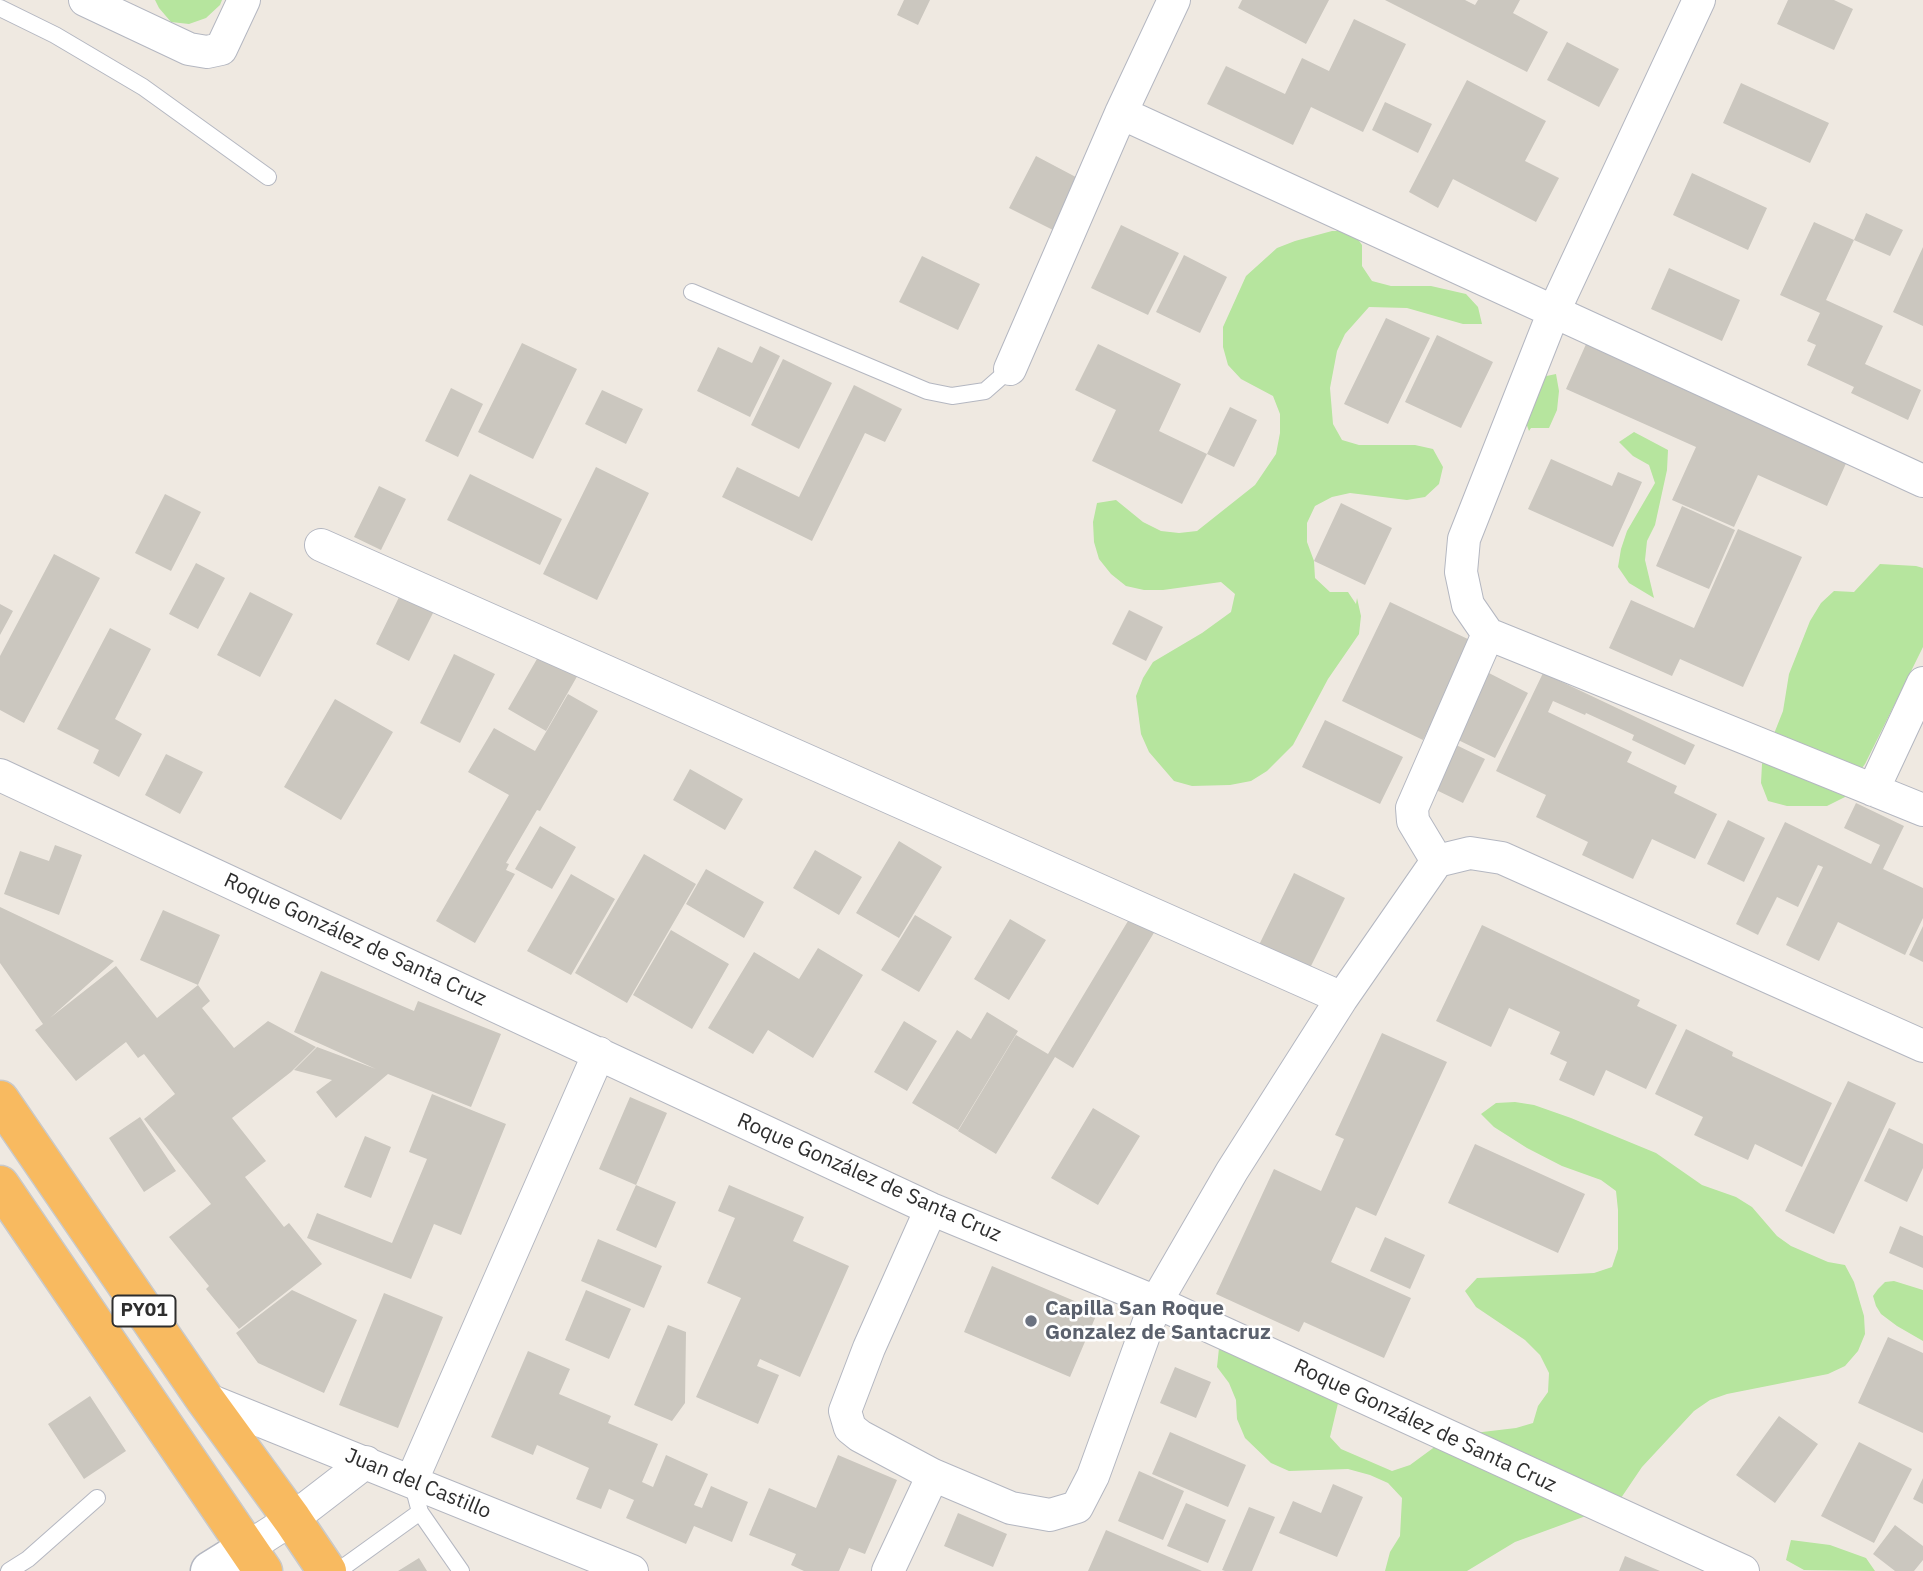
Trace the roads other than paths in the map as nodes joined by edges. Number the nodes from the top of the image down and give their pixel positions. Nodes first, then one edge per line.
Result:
1 (85, 0) edge
2 (244, 0) edge
3 (1174, 0) edge
4 (1699, 0) edge
5 (0, 8) edge
6 (1121, 113) junction
7 (268, 177) dead end
8 (692, 292) dead end
9 (1555, 311) junction
10 (1010, 369) joint
11 (1923, 481) edge
12 (321, 545) dead end
13 (1488, 634) junction
14 (1923, 683) edge
15 (0, 775) edge
16 (1873, 790) junction
17 (1923, 810) edge
18 (1437, 861) junction
19 (1342, 998) junction
20 (1923, 1046) edge
21 (599, 1053) junction
22 (0, 1100) edge
23 (0, 1185) edge
24 (931, 1209) junction
25 (1156, 1302) junction
26 (204, 1398) junction
27 (366, 1462) junction
28 (933, 1475) junction
29 (412, 1480) junction
30 (96, 1497) dead end
31 (420, 1512) junction
32 (292, 1519) junction
33 (255, 1559) edge
34 (9, 1571) edge
35 (210, 1571) edge
36 (327, 1571) edge
37 (338, 1571) edge
38 (461, 1571) edge
39 (632, 1571) edge
40 (888, 1571) edge
41 (1743, 1571) edge

1 - 2 street
3 - 6 street
4 - 9 street
5 - 7 lane
6 - 9 street
6 - 10 street
8 - 10 lane
9 - 11 street
9 - 13 street
12 - 19 street
13 - 16 street
13 - 18 street
14 - 16 street
15 - 21 street, Roque González de Santa Cruz
16 - 17 street
18 - 19 street
18 - 20 street
19 - 25 street
21 - 24 street, Roque González de Santa Cruz
21 - 29 street
22 - 26 highway, PY01
23 - 33 highway, PY01
24 - 25 street, Roque González de Santa Cruz
24 - 28 street
25 - 28 street
25 - 41 street, Roque González de Santa Cruz
26 - 27 street, Juan del Castillo
26 - 32 highway, PY01
27 - 29 street, Juan del Castillo
27 - 32 street
28 - 40 street
29 - 31 lane
29 - 39 street, Juan del Castillo
30 - 34 lane
31 - 37 lane
31 - 38 lane
32 - 33 street
32 - 36 highway, PY01
33 - 35 street

